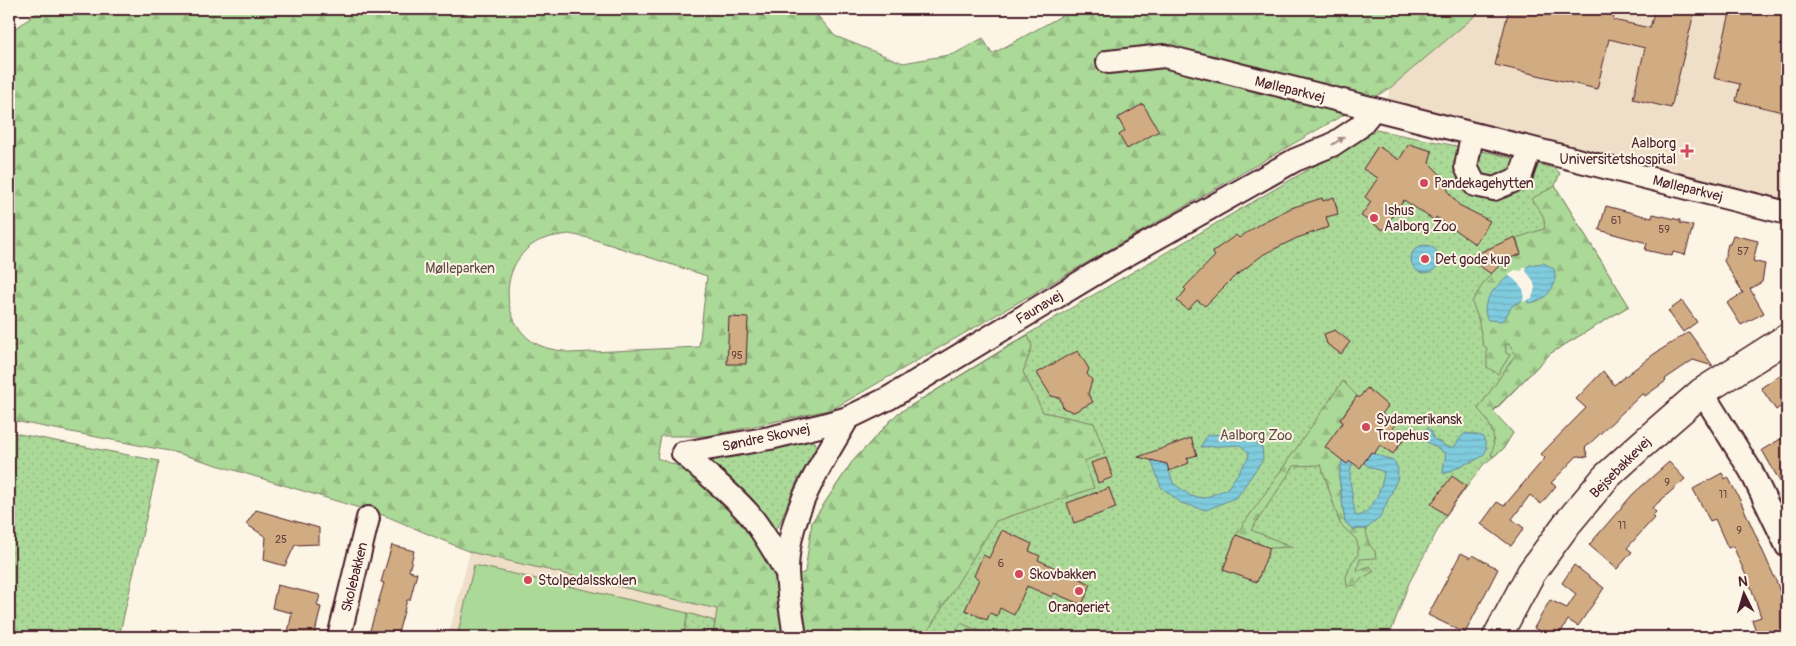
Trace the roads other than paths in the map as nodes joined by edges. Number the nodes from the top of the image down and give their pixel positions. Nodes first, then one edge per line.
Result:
1 (1108, 62) dead end
2 (1373, 110) junction
3 (1472, 134) junction
4 (1530, 149) junction
5 (1787, 213) edge
6 (1787, 338) edge
7 (1702, 392) junction
8 (848, 418) junction
9 (368, 518) dead end
10 (1787, 546) edge
11 (787, 573) junction
12 (339, 637) edge
13 (795, 637) edge
14 (1496, 637) edge

1 - 2 street, Mølleparkvej
2 - 3 street, Mølleparkvej
8 -> 2 street, Faunavej
3 - 4 street, Mølleparkvej
3 - 4 street
4 - 5 street, Mølleparkvej
6 - 7 street, Bejsebakkevej
7 - 10 street
7 - 14 street, Bejsebakkevej
8 - 11 street
8 - 11 street, Søndre Skovvej
9 - 12 street, Skolebakken
11 - 13 street

